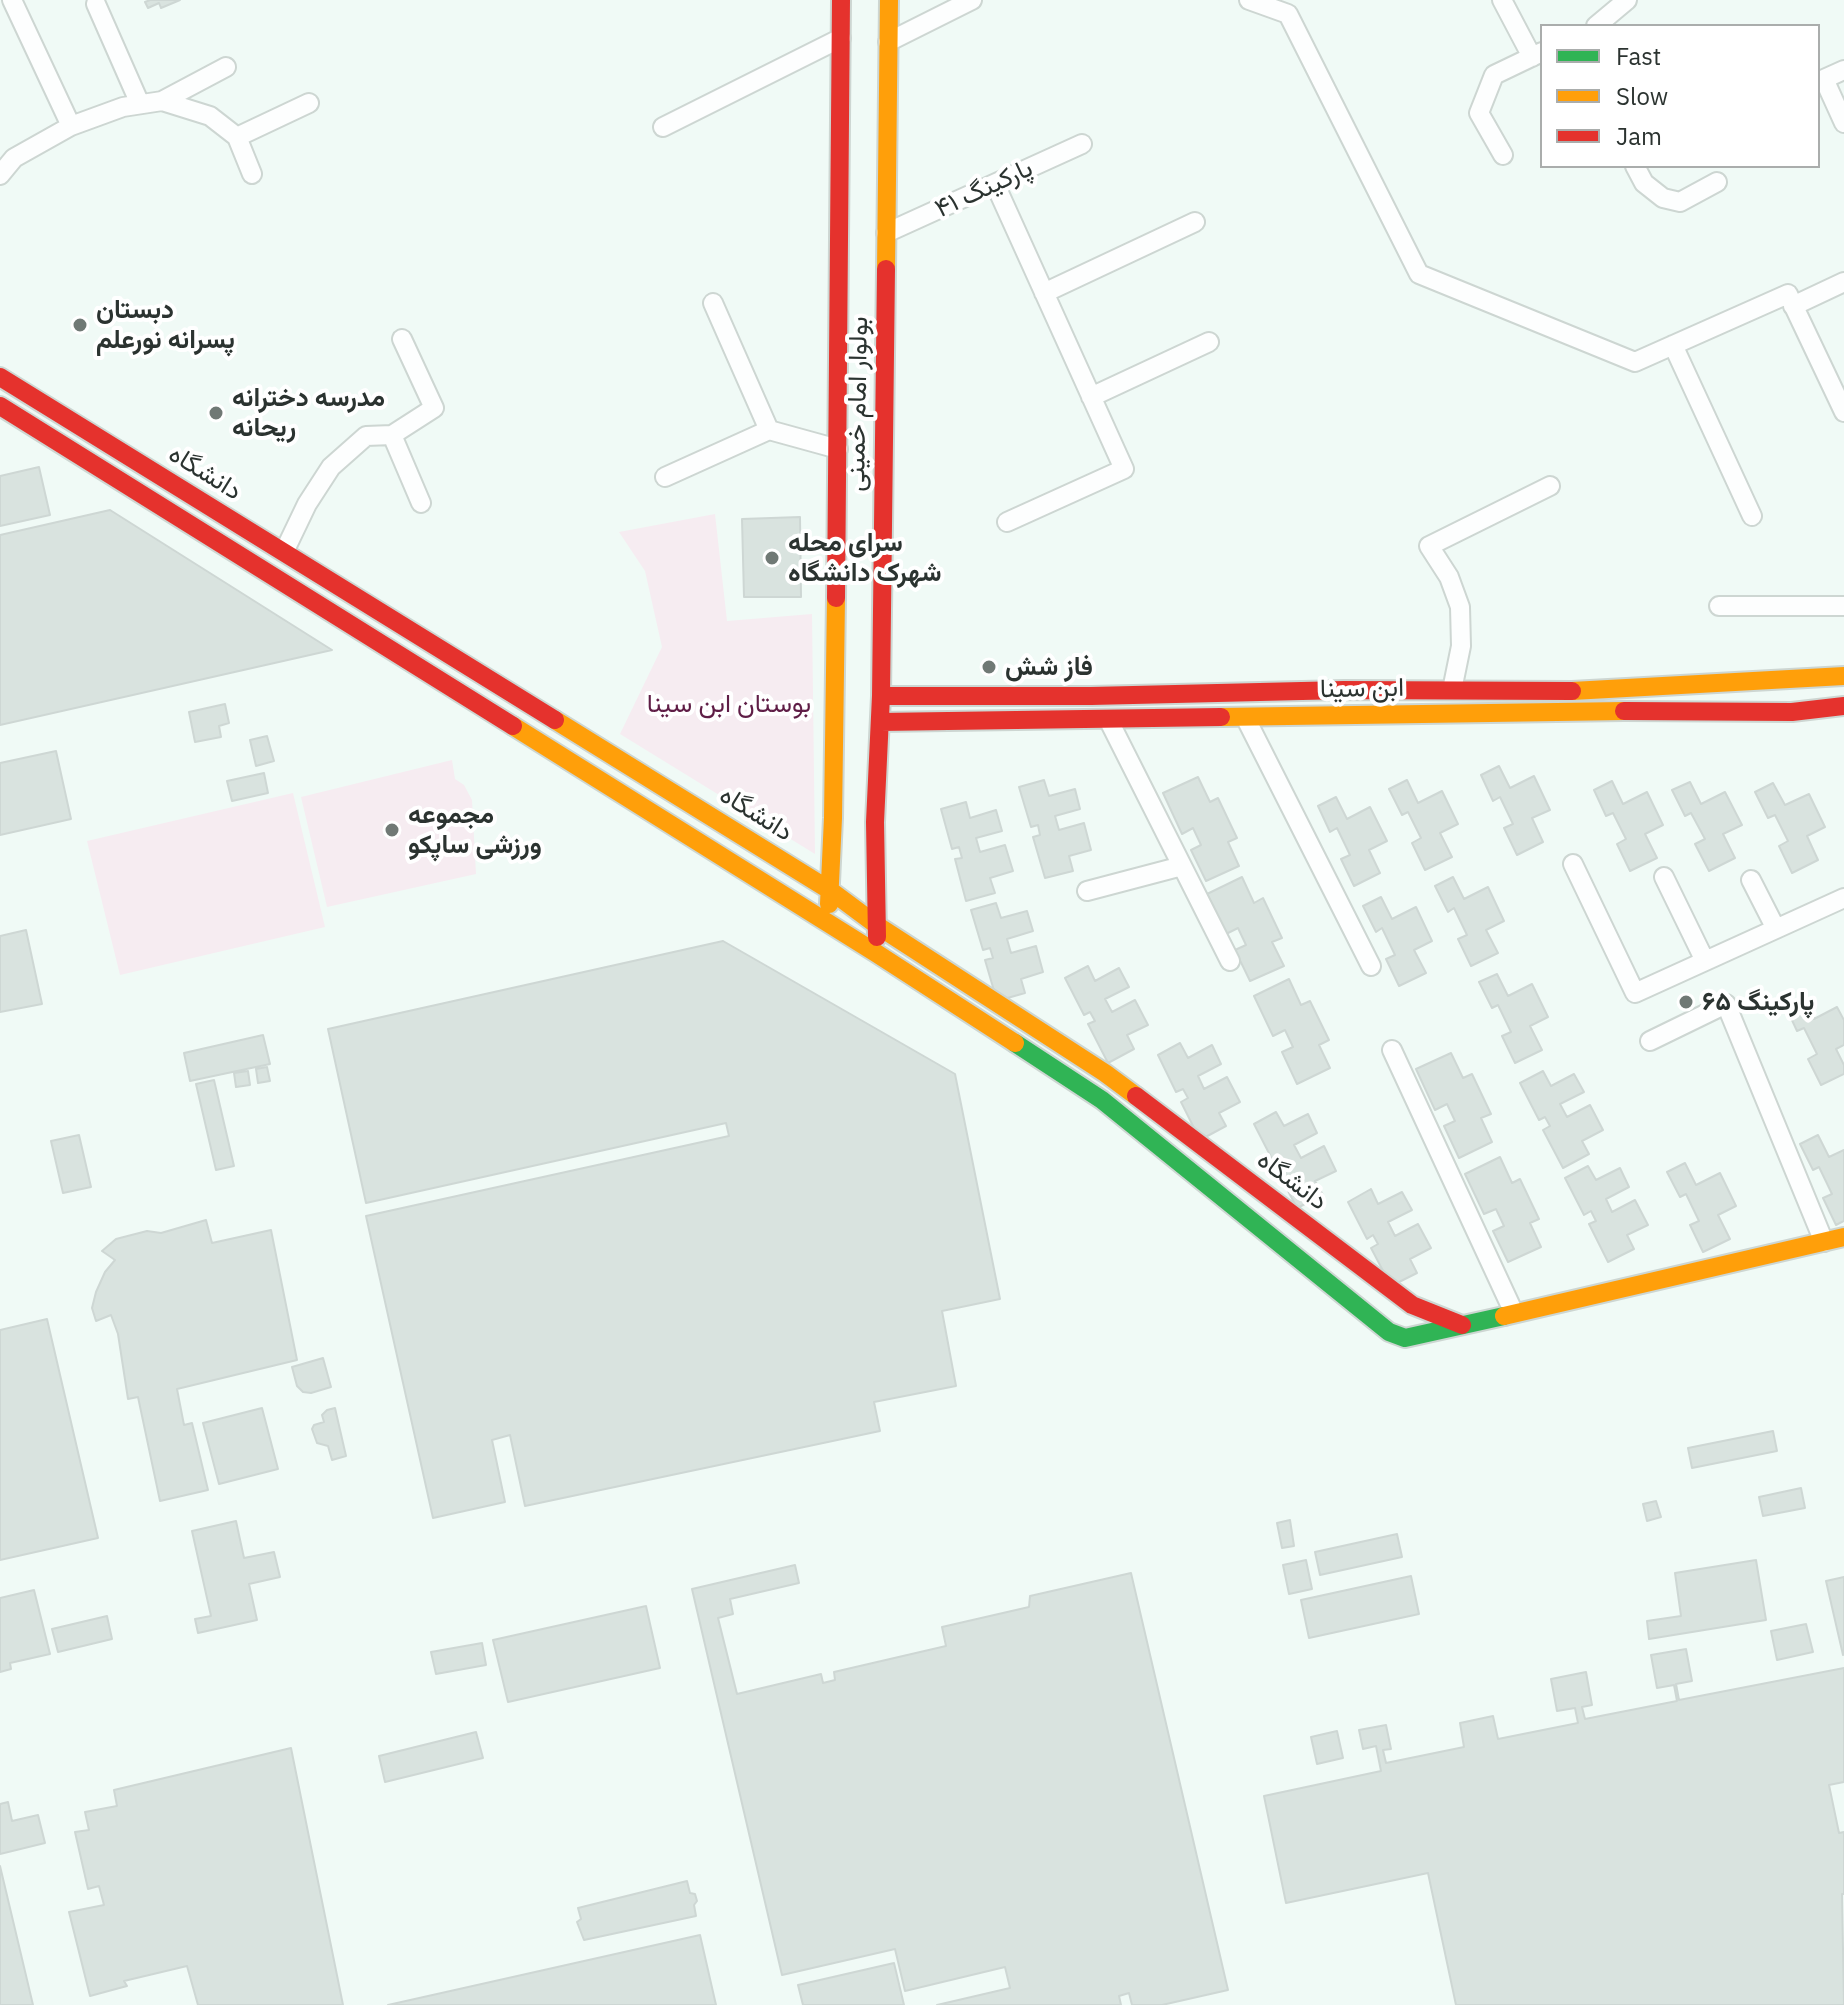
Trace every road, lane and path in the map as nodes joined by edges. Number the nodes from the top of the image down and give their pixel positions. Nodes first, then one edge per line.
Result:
1 (12, 0) edge
2 (841, 0) edge
3 (889, 0) edge
4 (972, 0) edge
5 (1249, 0) edge
6 (1502, 0) edge
7 (1627, 0) edge
8 (96, 4) dead end
9 (1601, 24) edge
10 (841, 38) junction
11 (888, 42) junction
12 (1537, 54) edge
13 (226, 67) dead end
14 (1844, 70) edge
15 (162, 101) junction
16 (309, 103) dead end
17 (140, 104) junction
18 (1844, 123) edge
19 (71, 126) junction
20 (663, 127) dead end
21 (237, 137) junction
22 (1082, 144) dead end
23 (1503, 155) dead end
24 (1636, 168) edge
25 (252, 174) dead end
26 (0, 175) edge
27 (1717, 182) dead end
28 (995, 184) junction
29 (1195, 222) dead end
30 (886, 233) junction
31 (1844, 282) edge
32 (1044, 293) junction
33 (713, 303) dead end
34 (1793, 306) junction
35 (402, 339) dead end
36 (1209, 342) dead end
37 (1673, 345) junction
38 (0, 377) edge
39 (1091, 397) junction
40 (0, 406) edge
41 (1844, 412) edge
42 (769, 430) junction
43 (392, 435) junction
44 (838, 449) junction
45 (665, 477) dead end
46 (1550, 486) dead end
47 (421, 503) dead end
48 (1752, 516) dead end
49 (1007, 522) dead end
50 (284, 552) junction
51 (1719, 606) dead end
52 (1844, 606) edge
53 (1844, 676) edge
54 (1452, 690) junction
55 (881, 696) junction
56 (1844, 706) edge
57 (1245, 717) junction
58 (1108, 719) junction
59 (880, 722) junction
60 (1573, 864) dead end
61 (1182, 866) junction
62 (1664, 877) dead end
63 (1751, 880) dead end
64 (831, 891) junction
65 (1087, 891) dead end
66 (1844, 898) edge
67 (827, 922) junction
68 (878, 926) junction
69 (1776, 929) junction
70 (876, 953) junction
71 (1230, 961) dead end
72 (1705, 961) junction
73 (1371, 966) dead end
74 (1650, 1041) dead end
75 (1392, 1050) dead end
76 (1844, 1237) edge
77 (1824, 1242) junction
78 (1514, 1313) junction
79 (1462, 1325) junction

1 - 19 street
2 - 10 street, بولوار امام خمینی
3 - 11 street, بولوار امام خمینی
4 - 11 street
5 - 37 street
6 - 12 street
7 - 9 street
8 - 17 street
10 - 20 street
10 - 44 street, بولوار امام خمینی
11 - 30 street, بولوار امام خمینی
12 - 23 street
13 - 15 street
14 - 18 street
15 - 17 street
15 - 21 street
16 - 21 street
17 - 19 street
19 - 26 street
21 - 25 street
22 - 28 street, پارکینگ ۴۱
24 - 27 street
28 - 30 street, پارکینگ ۴۱
28 - 32 street
29 - 32 street
30 - 55 street, بولوار امام خمینی
31 - 34 street
32 - 39 street
33 - 42 street
34 - 37 street
34 - 41 street
35 - 43 street
36 - 39 street
37 - 48 street
38 - 50 street, دانشگاه
39 - 49 street
40 - 67 street, دانشگاه
42 - 44 street
42 - 45 street
43 - 47 street
43 - 50 street
44 - 64 street, بولوار امام خمینی
46 - 54 street
50 - 64 street, دانشگاه
51 - 52 street
53 - 54 street, ابن سینا
54 - 55 street, ابن سینا
55 - 59 street, بولوار امام خمینی
56 - 57 street, ابن سینا
57 - 58 street, ابن سینا
57 - 73 street
58 - 59 street, ابن سینا
58 - 61 street
59 - 68 street, بولوار امام خمینی
60 - 72 street
61 - 65 street
61 - 71 street
62 - 72 street
63 - 69 street
64 - 67 street, بولوار امام خمینی
64 - 68 street, دانشگاه
66 - 69 street
67 - 70 street, دانشگاه
68 - 70 street, بولوار امام خمینی
68 - 79 street, دانشگاه
69 - 72 street
70 - 79 street, دانشگاه
74 - 77 street
75 - 78 street
76 - 77 street
77 - 78 street
78 - 79 street

